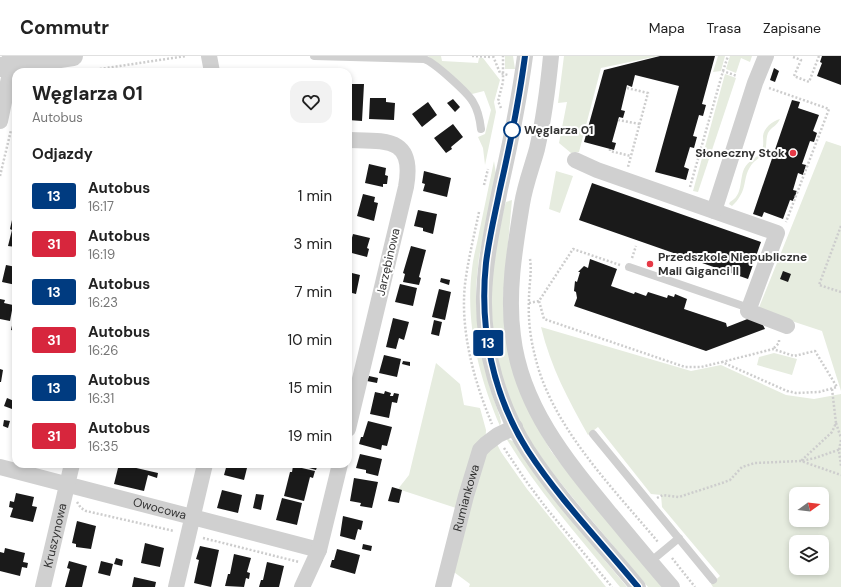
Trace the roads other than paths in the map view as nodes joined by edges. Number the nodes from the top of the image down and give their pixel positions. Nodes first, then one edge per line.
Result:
1 (73, 56) edge
2 (210, 56) edge
3 (314, 56) edge
4 (525, 56) edge
5 (550, 56) edge
6 (766, 56) edge
7 (353, 57) edge
8 (7, 63) edge
9 (212, 68) edge
10 (6, 122) edge
11 (482, 129) dead end
12 (352, 140) edge
13 (575, 160) dead end
14 (714, 211) junction
15 (629, 268) road end
16 (749, 308) junction
17 (787, 326) dead end
18 (352, 412) edge
19 (515, 427) junction
20 (593, 434) dead end
21 (0, 468) edge
22 (71, 468) edge
23 (204, 468) edge
24 (339, 468) edge
25 (67, 484) junction
26 (193, 518) junction
27 (679, 538) junction
28 (319, 550) junction
29 (650, 562) junction
30 (714, 580) dead end
31 (43, 587) edge
32 (176, 587) edge
33 (302, 587) edge
34 (444, 587) edge
35 (638, 587) edge
36 (672, 587) edge

1 - 8 street
2 - 9 street
3 - 7 lane
4 - 19 street
5 - 29 street
6 - 14 street
7 - 11 lane
8 - 10 street
12 - 18 street, Jarzębinowa
13 - 14 street
14 - 16 street
15 - 16 lane
16 - 17 street
19 - 34 street, Rumiankowa
19 - 35 street
20 - 27 lane
21 - 25 street, Owocowa
22 - 25 street
23 - 26 street
24 - 28 street
25 - 26 street, Owocowa
25 - 31 street, Kruszynowa
26 - 28 street, Owocowa
26 - 32 street
27 - 29 lane
27 - 30 lane
28 - 33 street
29 - 36 street

